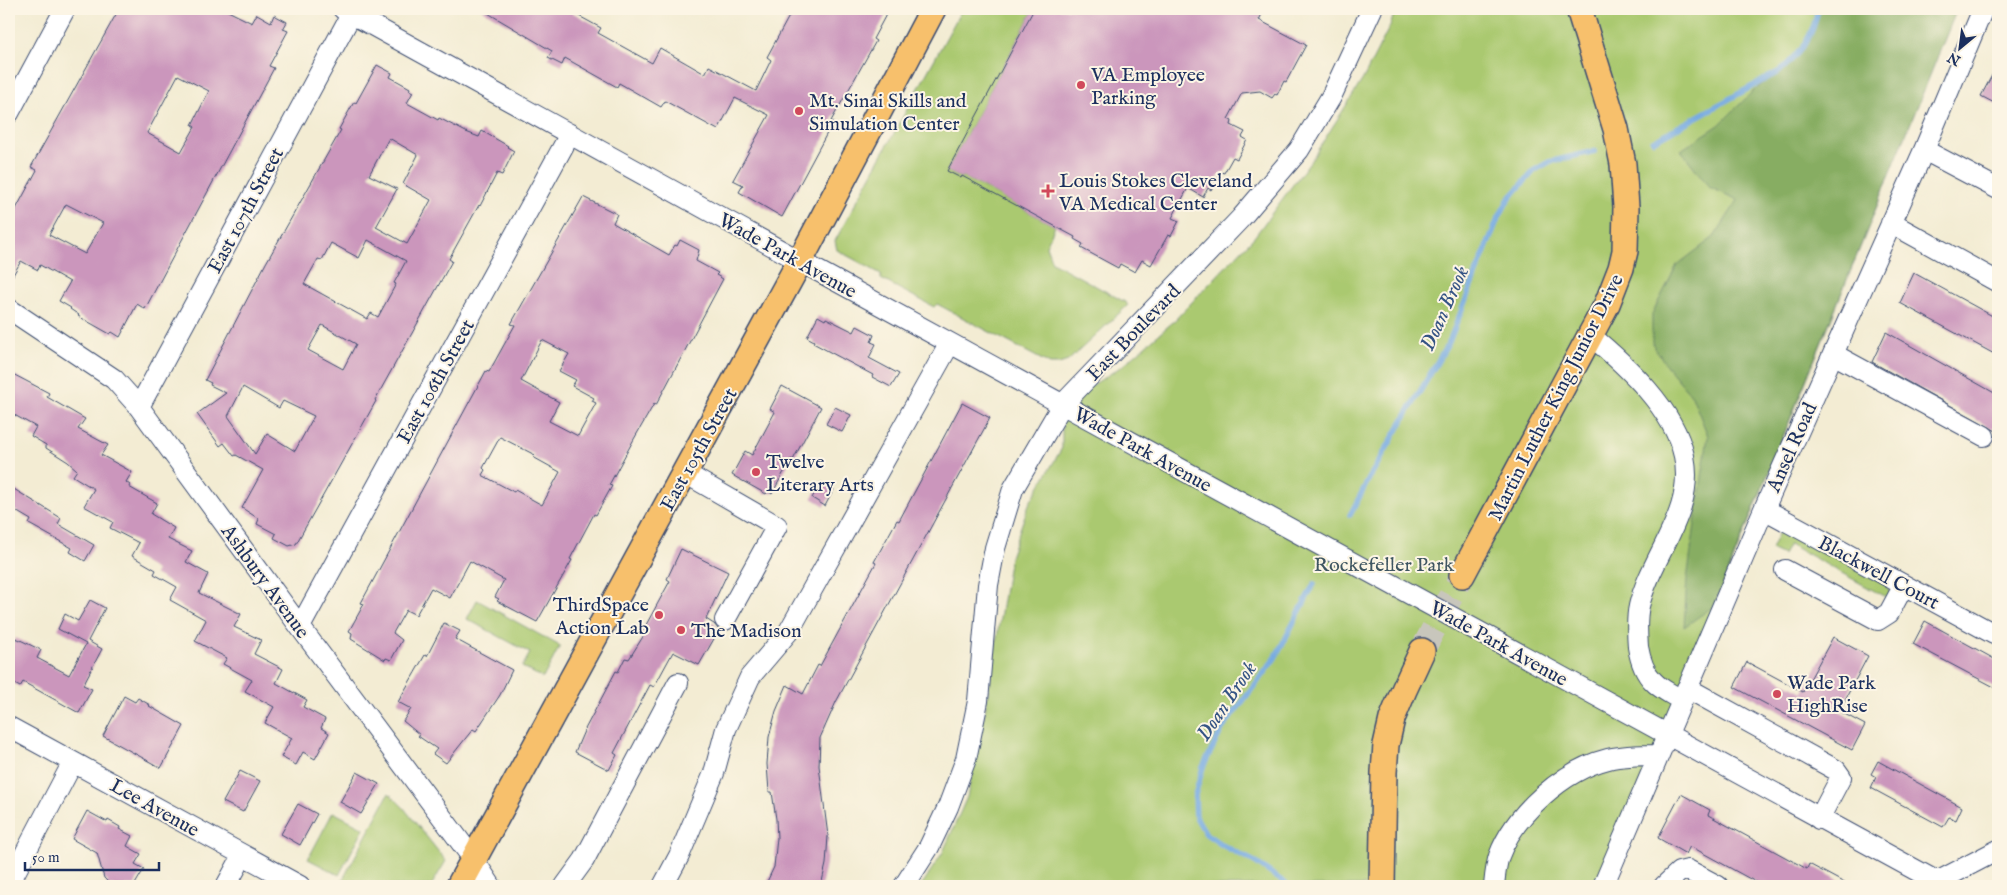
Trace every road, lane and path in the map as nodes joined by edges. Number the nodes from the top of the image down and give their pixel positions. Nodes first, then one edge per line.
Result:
1 (65, 9) edge
2 (932, 9) edge
3 (1372, 9) edge
4 (1579, 9) edge
5 (1984, 9) edge
6 (348, 11) edge
7 (9, 113) edge
8 (570, 134) junction
9 (1924, 150) junction
10 (1998, 189) edge
11 (1891, 223) junction
12 (800, 261) junction
13 (1998, 282) edge
14 (9, 309) edge
15 (1590, 335) junction
16 (950, 343) junction
17 (1832, 354) junction
18 (1062, 405) junction
19 (139, 407) junction
20 (1984, 436) dead end
21 (685, 473) junction
22 (1764, 509) junction
23 (1785, 570) dead end
24 (1462, 575) tunnel mouth
25 (1904, 585) junction
26 (725, 620) dead end
27 (300, 627) junction
28 (1994, 634) dead end
29 (1422, 651) tunnel mouth
30 (678, 683) dead end
31 (1684, 694) junction
32 (9, 727) edge
33 (1666, 736) junction
34 (1658, 755) junction
35 (73, 762) junction
36 (1819, 818) junction
37 (1998, 850) edge
38 (243, 855) junction
39 (474, 860) junction
40 (9, 884) edge
41 (1937, 885) edge
42 (226, 886) edge
43 (300, 886) edge
44 (459, 886) edge
45 (491, 886) edge
46 (565, 886) edge
47 (663, 886) edge
48 (904, 886) edge
49 (1382, 886) edge
50 (1494, 886) edge
51 (1603, 886) edge
52 (1664, 886) edge
53 (1718, 886) edge

1 - 7 street
2 - 12 main road, East 105th Street
3 - 18 street, East Boulevard
4 - 15 main road, Martin Luther King Junior Drive
5 - 9 street, Ansel Road
6 - 8 street, Wade Park Avenue
6 - 19 street, East 107th Street
8 - 12 street, Wade Park Avenue
8 - 27 street, East 106th Street
9 - 10 street
9 - 11 street, Ansel Road
11 - 13 street
11 - 17 street, Ansel Road
12 - 16 street, Wade Park Avenue
12 - 21 main road, East 105th Street
14 - 19 street, Ashbury Avenue
15 - 24 main road, Martin Luther King Junior Drive
15 - 31 street
16 - 18 street, Wade Park Avenue
16 - 47 street
17 - 20 street
17 - 22 street, Ansel Road
18 - 33 street, Wade Park Avenue
18 - 48 street, East Boulevard
19 - 27 street, Ashbury Avenue
21 - 26 street
21 - 39 main road, East 105th Street
22 - 25 street, Blackwell Court
22 - 31 street, Ansel Road
23 - 25 street
25 - 28 street, Blackwell Court
27 - 39 street, Ashbury Avenue
29 - 49 main road
30 - 46 street
31 - 33 street, Ansel Road
31 - 36 street
32 - 35 street, Lee Avenue
33 - 34 street, Ansel Road
33 - 36 street, Wade Park Avenue
34 - 50 street
34 - 51 street, Ansel Road
35 - 38 street, Lee Avenue
35 - 40 street
36 - 41 street, Wade Park Avenue
37 - 41 street
38 - 42 street
38 - 43 street, Lee Avenue
39 - 44 main road, East 105th Street
39 - 45 street, Ashbury Avenue
52 - 53 street

